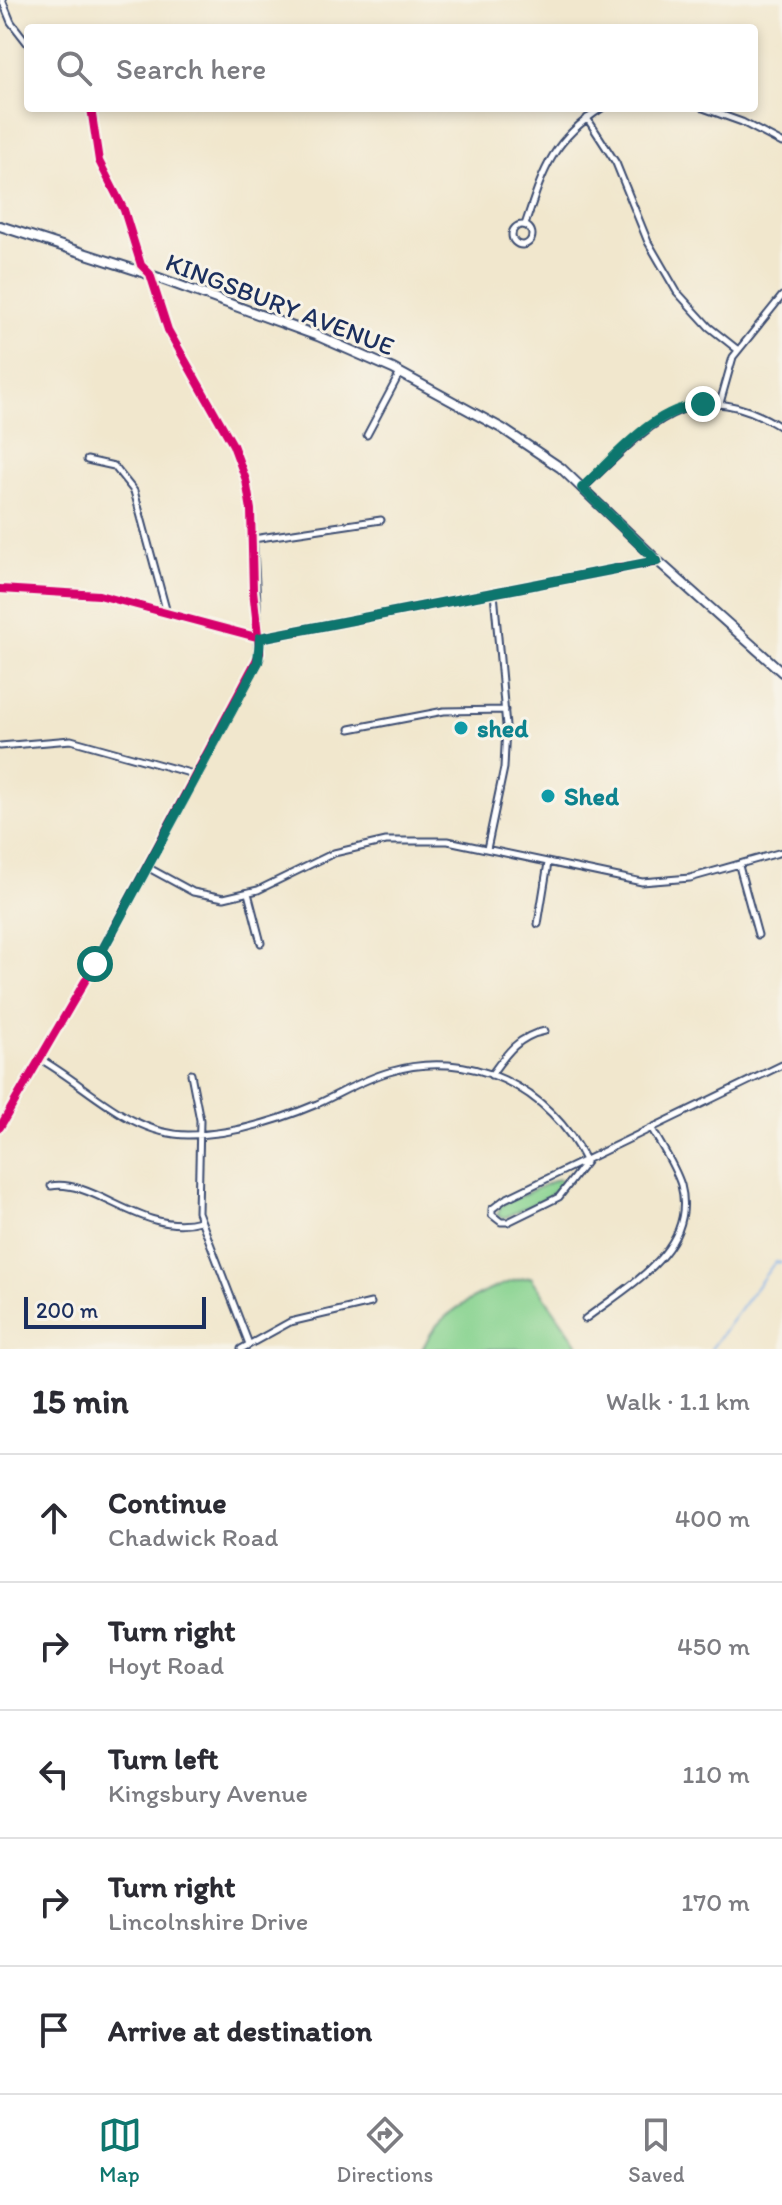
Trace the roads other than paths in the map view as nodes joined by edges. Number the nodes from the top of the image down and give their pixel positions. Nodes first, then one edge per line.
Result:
1 (2, 0) edge
2 (24, 39) edge
3 (92, 112) edge
4 (596, 112) edge
5 (714, 112) edge
6 (587, 118) junction
7 (782, 143) edge
8 (525, 225) dead end
9 (0, 226) edge
10 (150, 274) junction
11 (782, 296) edge
12 (738, 350) junction
13 (400, 373) junction
14 (720, 403) junction
15 (782, 428) edge
16 (367, 435) dead end
17 (87, 460) dead end
18 (582, 488) junction
19 (381, 520) dead end
20 (252, 540) junction
21 (657, 561) junction
22 (0, 589) edge
23 (494, 593) junction
24 (167, 613) junction
25 (260, 638) junction
26 (782, 672) edge
27 (505, 710) junction
28 (350, 729) dead end
29 (0, 746) edge
30 (197, 775) junction
31 (487, 849) junction
32 (782, 852) edge
33 (548, 863) junction
34 (739, 866) junction
35 (147, 867) junction
36 (248, 893) junction
37 (538, 924) dead end
38 (758, 935) dead end
39 (261, 943) dead end
40 (545, 1031) dead end
41 (40, 1059) junction
42 (782, 1065) edge
43 (191, 1074) dead end
44 (491, 1075) junction
45 (0, 1127) edge
46 (652, 1129) junction
47 (199, 1134) junction
48 (586, 1162) junction
49 (51, 1186) dead end
50 (200, 1221) junction
51 (371, 1303) dead end
52 (585, 1319) dead end
53 (249, 1344) junction
54 (241, 1349) edge

1 - 2 street
3 - 10 street
4 - 6 street
5 - 7 street
6 - 8 street
6 - 12 street
9 - 10 main road, KINGSBURY AVENUE
10 - 13 main road, KINGSBURY AVENUE
10 - 20 street
11 - 12 street
12 - 14 street
13 - 16 street
13 - 18 main road, KINGSBURY AVENUE
14 - 15 street
14 - 18 street
17 - 24 street
18 - 21 main road, KINGSBURY AVENUE
19 - 20 street
20 - 25 street
21 - 23 street
21 - 26 main road, KINGSBURY AVENUE
22 - 24 street
23 - 25 street
23 - 27 street
24 - 25 street
25 - 30 street
27 - 28 street
27 - 31 street
29 - 30 street
30 - 35 street
31 - 33 street
31 - 36 street
32 - 34 street
33 - 34 street
33 - 37 street
34 - 38 street
35 - 36 street
35 - 41 street
36 - 39 street
40 - 44 street
41 - 45 street
41 - 47 street
42 - 46 street
43 - 47 street
44 - 47 street
44 - 48 street
46 - 48 street
46 - 52 street
47 - 50 street
48 - 48 street
49 - 50 street
50 - 53 street
51 - 53 street
53 - 54 street

